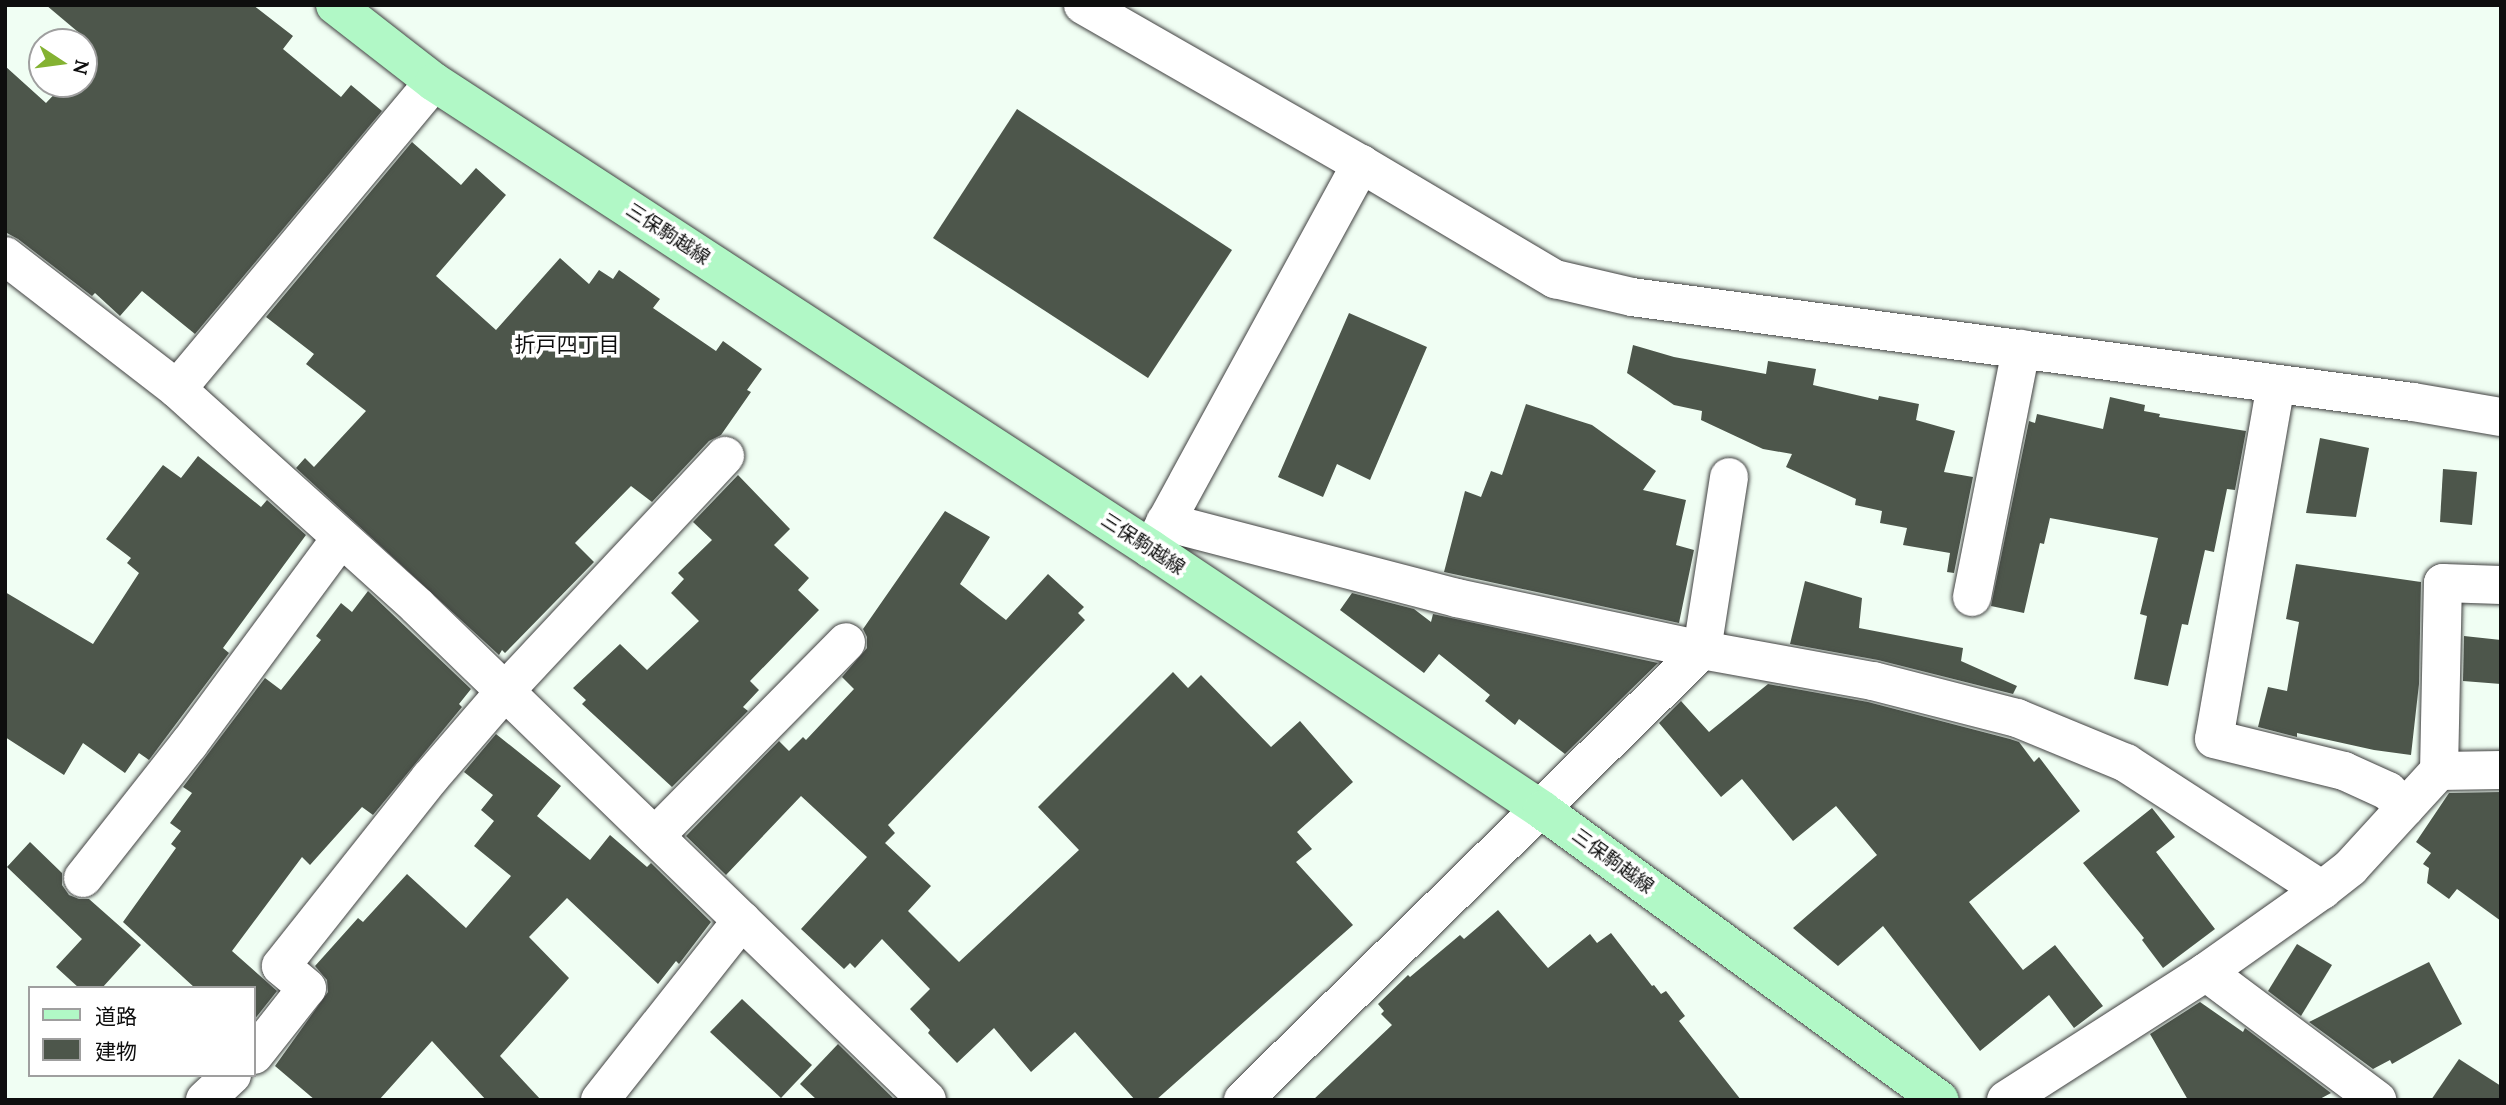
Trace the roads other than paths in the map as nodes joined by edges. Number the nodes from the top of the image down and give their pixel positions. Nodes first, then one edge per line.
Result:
1 (335, 5) edge
2 (1083, 5) edge
3 (434, 82) junction
4 (1361, 164) junction
5 (5, 256) edge
6 (2021, 349) junction
7 (2276, 384) junction
8 (177, 389) junction
9 (2501, 417) edge
10 (725, 456) dead end
11 (1729, 477) dead end
12 (1158, 535) junction
13 (341, 538) junction
14 (2501, 585) edge
15 (1972, 597) dead end
16 (846, 642) dead end
17 (1702, 650) junction
18 (505, 691) junction
19 (2501, 770) edge
20 (2439, 771) junction
21 (2405, 808) junction
22 (1542, 810) junction
23 (655, 836) junction
24 (83, 878) dead end
25 (2322, 890) junction
26 (742, 920) junction
27 (2206, 972) junction
28 (256, 1052) edge
29 (230, 1077) edge
30 (917, 1096) edge
31 (205, 1100) edge
32 (600, 1100) edge
33 (1243, 1100) edge
34 (1939, 1100) edge
35 (2006, 1100) edge
36 (2377, 1100) edge

1 - 3 main road, 三保駒越線
2 - 4 street
3 - 8 street
3 - 12 main road, 三保駒越線
4 - 6 street
4 - 12 street
5 - 8 street
6 - 7 street
6 - 15 street
7 - 9 street
7 - 21 street
8 - 13 street
10 - 18 street
11 - 17 street
12 - 17 street
12 - 22 main road, 三保駒越線
13 - 18 street
13 - 24 street
14 - 20 street
16 - 23 street
17 - 22 street
17 - 25 street
18 - 23 street
18 - 28 street
19 - 20 street
20 - 21 street
21 - 25 street
22 - 33 street
22 - 34 main road, 三保駒越線
23 - 26 street
25 - 27 street
26 - 30 street
26 - 32 street
27 - 35 street
27 - 36 street
29 - 31 street

